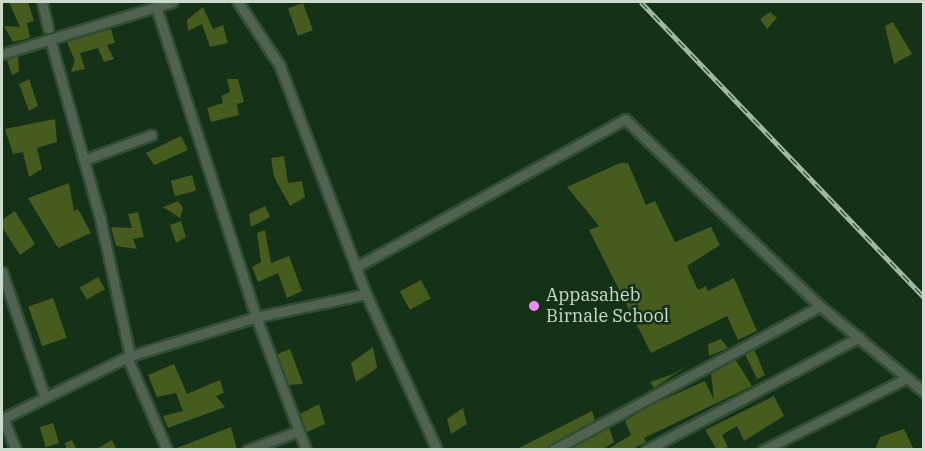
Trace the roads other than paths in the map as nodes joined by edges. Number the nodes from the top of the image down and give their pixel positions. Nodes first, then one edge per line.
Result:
1 (42, 2) edge
2 (172, 2) edge
3 (238, 2) edge
4 (156, 7) junction
5 (48, 28) dead end
6 (50, 39) junction
7 (2, 54) edge
8 (151, 135) dead end
9 (84, 160) junction
10 (356, 267) junction
11 (2, 272) edge
12 (366, 294) junction
13 (820, 306) junction
14 (256, 317) junction
15 (859, 337) junction
16 (128, 357) junction
17 (907, 378) junction
18 (924, 392) edge
19 (44, 395) junction
20 (2, 418) edge
21 (299, 431) junction
22 (16, 450) edge
23 (167, 450) edge
24 (247, 450) edge
25 (306, 450) edge
26 (437, 450) edge
27 (553, 450) edge
28 (646, 450) edge
29 (764, 450) edge

1 - 5 street
2 - 4 street
3 - 10 street
4 - 6 street
4 - 14 street
6 - 7 street
6 - 9 street
8 - 9 street
9 - 16 street
10 - 12 street
10 - 13 street
11 - 19 street
12 - 14 street
12 - 26 street
13 - 15 street
13 - 27 street
14 - 16 street
14 - 21 street
15 - 17 street
15 - 28 street
16 - 19 street
16 - 23 street
17 - 18 street
17 - 29 street
19 - 20 street
20 - 22 street
21 - 24 street
21 - 25 street

